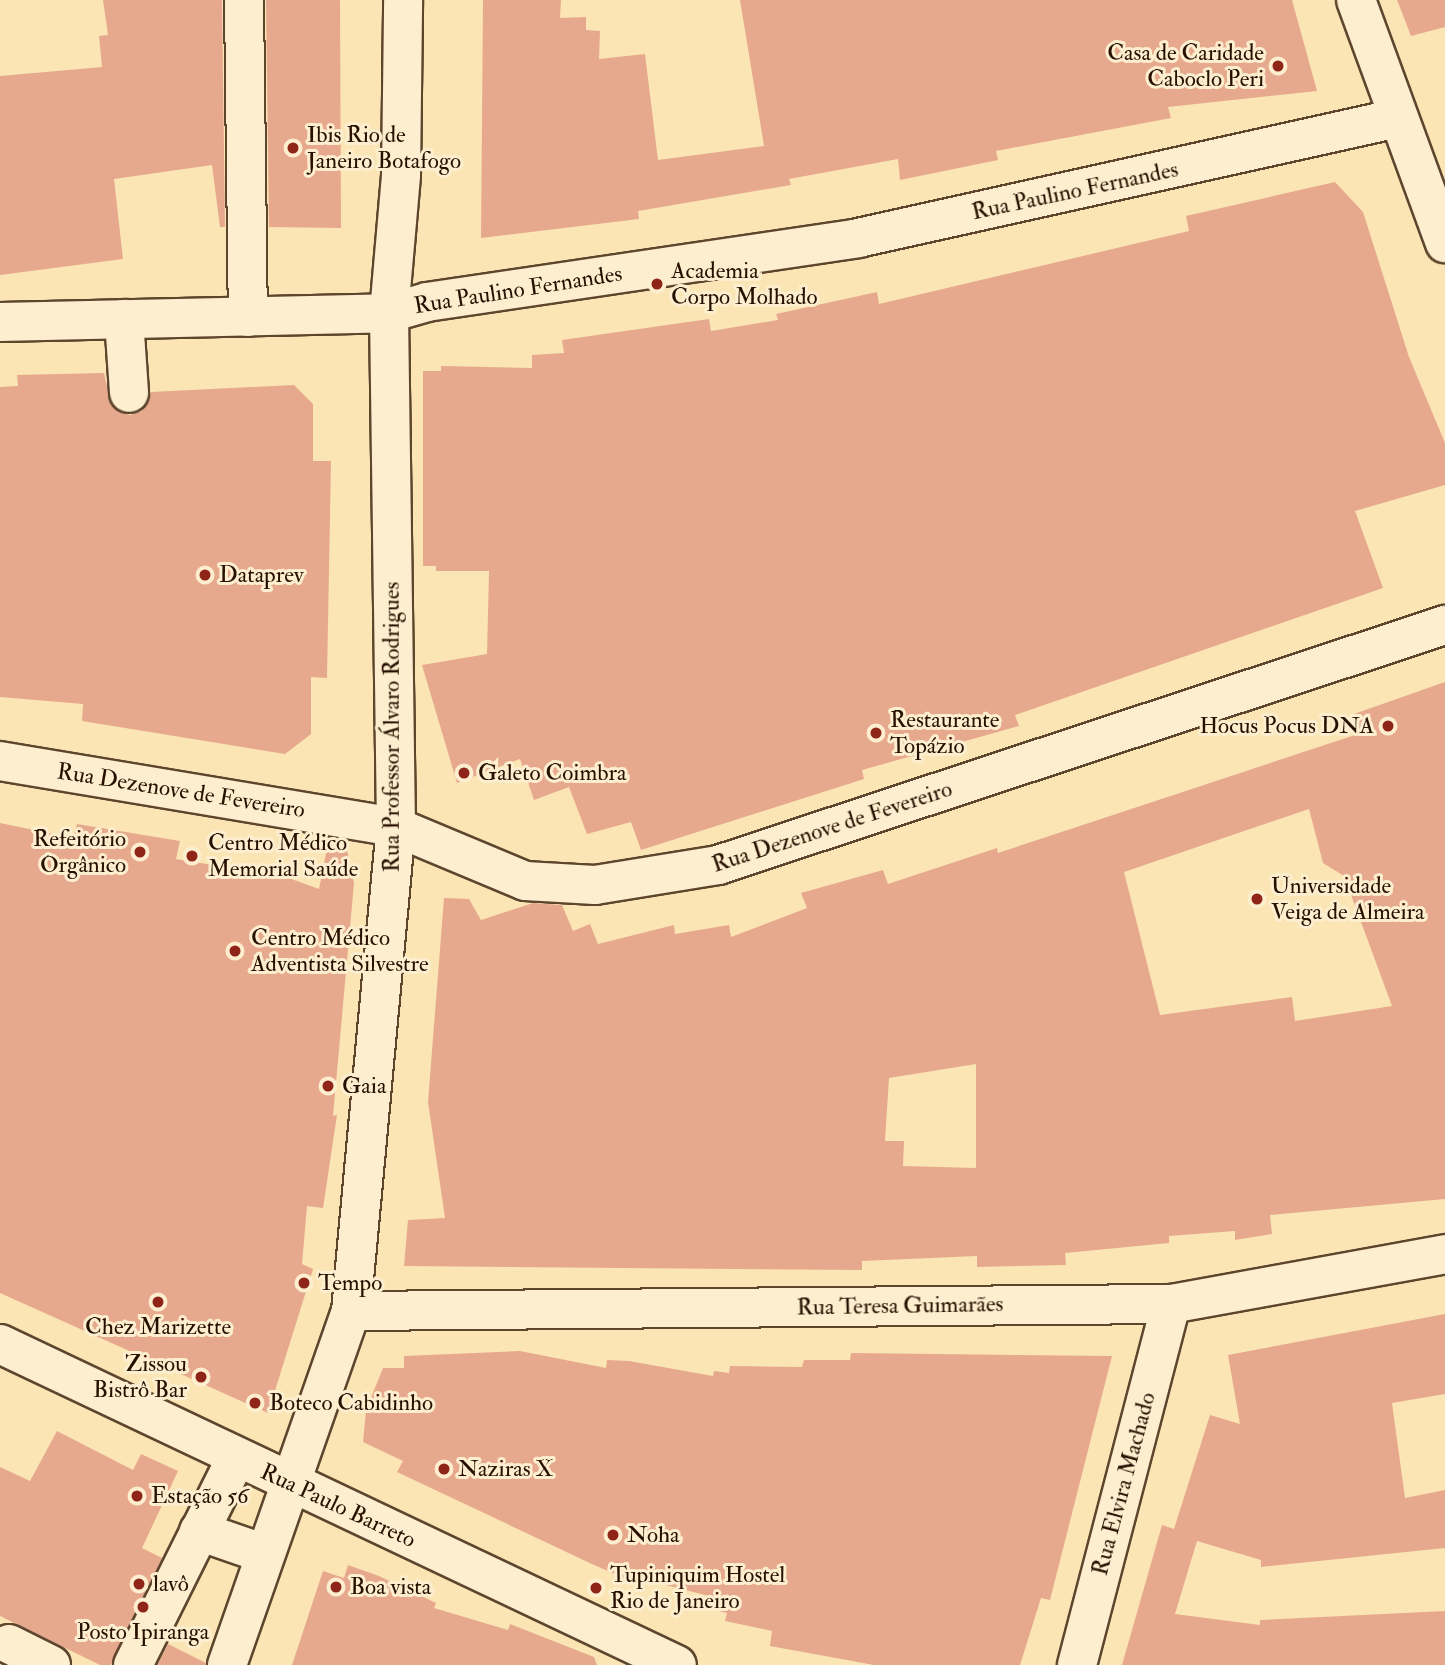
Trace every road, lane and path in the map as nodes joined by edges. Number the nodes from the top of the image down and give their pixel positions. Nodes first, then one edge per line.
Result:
1 (244, 0) edge
2 (403, 0) edge
3 (1356, 0) edge
4 (1398, 118) junction
5 (1445, 243) edge
6 (389, 313) junction
7 (248, 317) junction
8 (124, 319) junction
9 (0, 322) edge
10 (129, 393) dead end
11 (1445, 625) edge
12 (0, 761) edge
13 (396, 827) junction
14 (1445, 1254) edge
15 (1171, 1304) junction
16 (351, 1311) junction
17 (0, 1344) edge
18 (236, 1458) junction
19 (288, 1483) junction
20 (199, 1531) junction
21 (265, 1554) junction
22 (9, 1644) dead end
23 (51, 1665) edge
24 (132, 1665) edge
25 (227, 1665) edge
26 (677, 1665) edge
27 (1077, 1665) edge

1 - 7 street
2 - 6 street, Rua Professor Álvaro Rodrigues
3 - 4 street
4 - 5 street
4 - 6 street, Rua Paulino Fernandes
6 - 7 street, Rua Paulino Fernandes
6 - 13 street, Rua Professor Álvaro Rodrigues
7 - 8 street, Rua Paulino Fernandes
8 - 9 street, Rua Paulino Fernandes
8 - 10 street
11 - 13 street, Rua Dezenove de Fevereiro
12 - 13 street, Rua Dezenove de Fevereiro
13 - 16 street, Rua Professor Álvaro Rodrigues
14 - 15 street, Rua Teresa Guimarães
15 - 16 street, Rua Teresa Guimarães
15 - 27 street, Rua Elvira Machado
16 - 19 street, Rua Professor Álvaro Rodrigues
17 - 18 street, Rua Paulo Barreto
18 - 19 street, Rua Paulo Barreto
18 - 20 street
19 - 21 street, Rua Professor Álvaro Rodrigues
19 - 26 street, Rua Paulo Barreto
20 - 21 street
20 - 24 street
21 - 25 street, Rua Professor Álvaro Rodrigues
22 - 23 street

